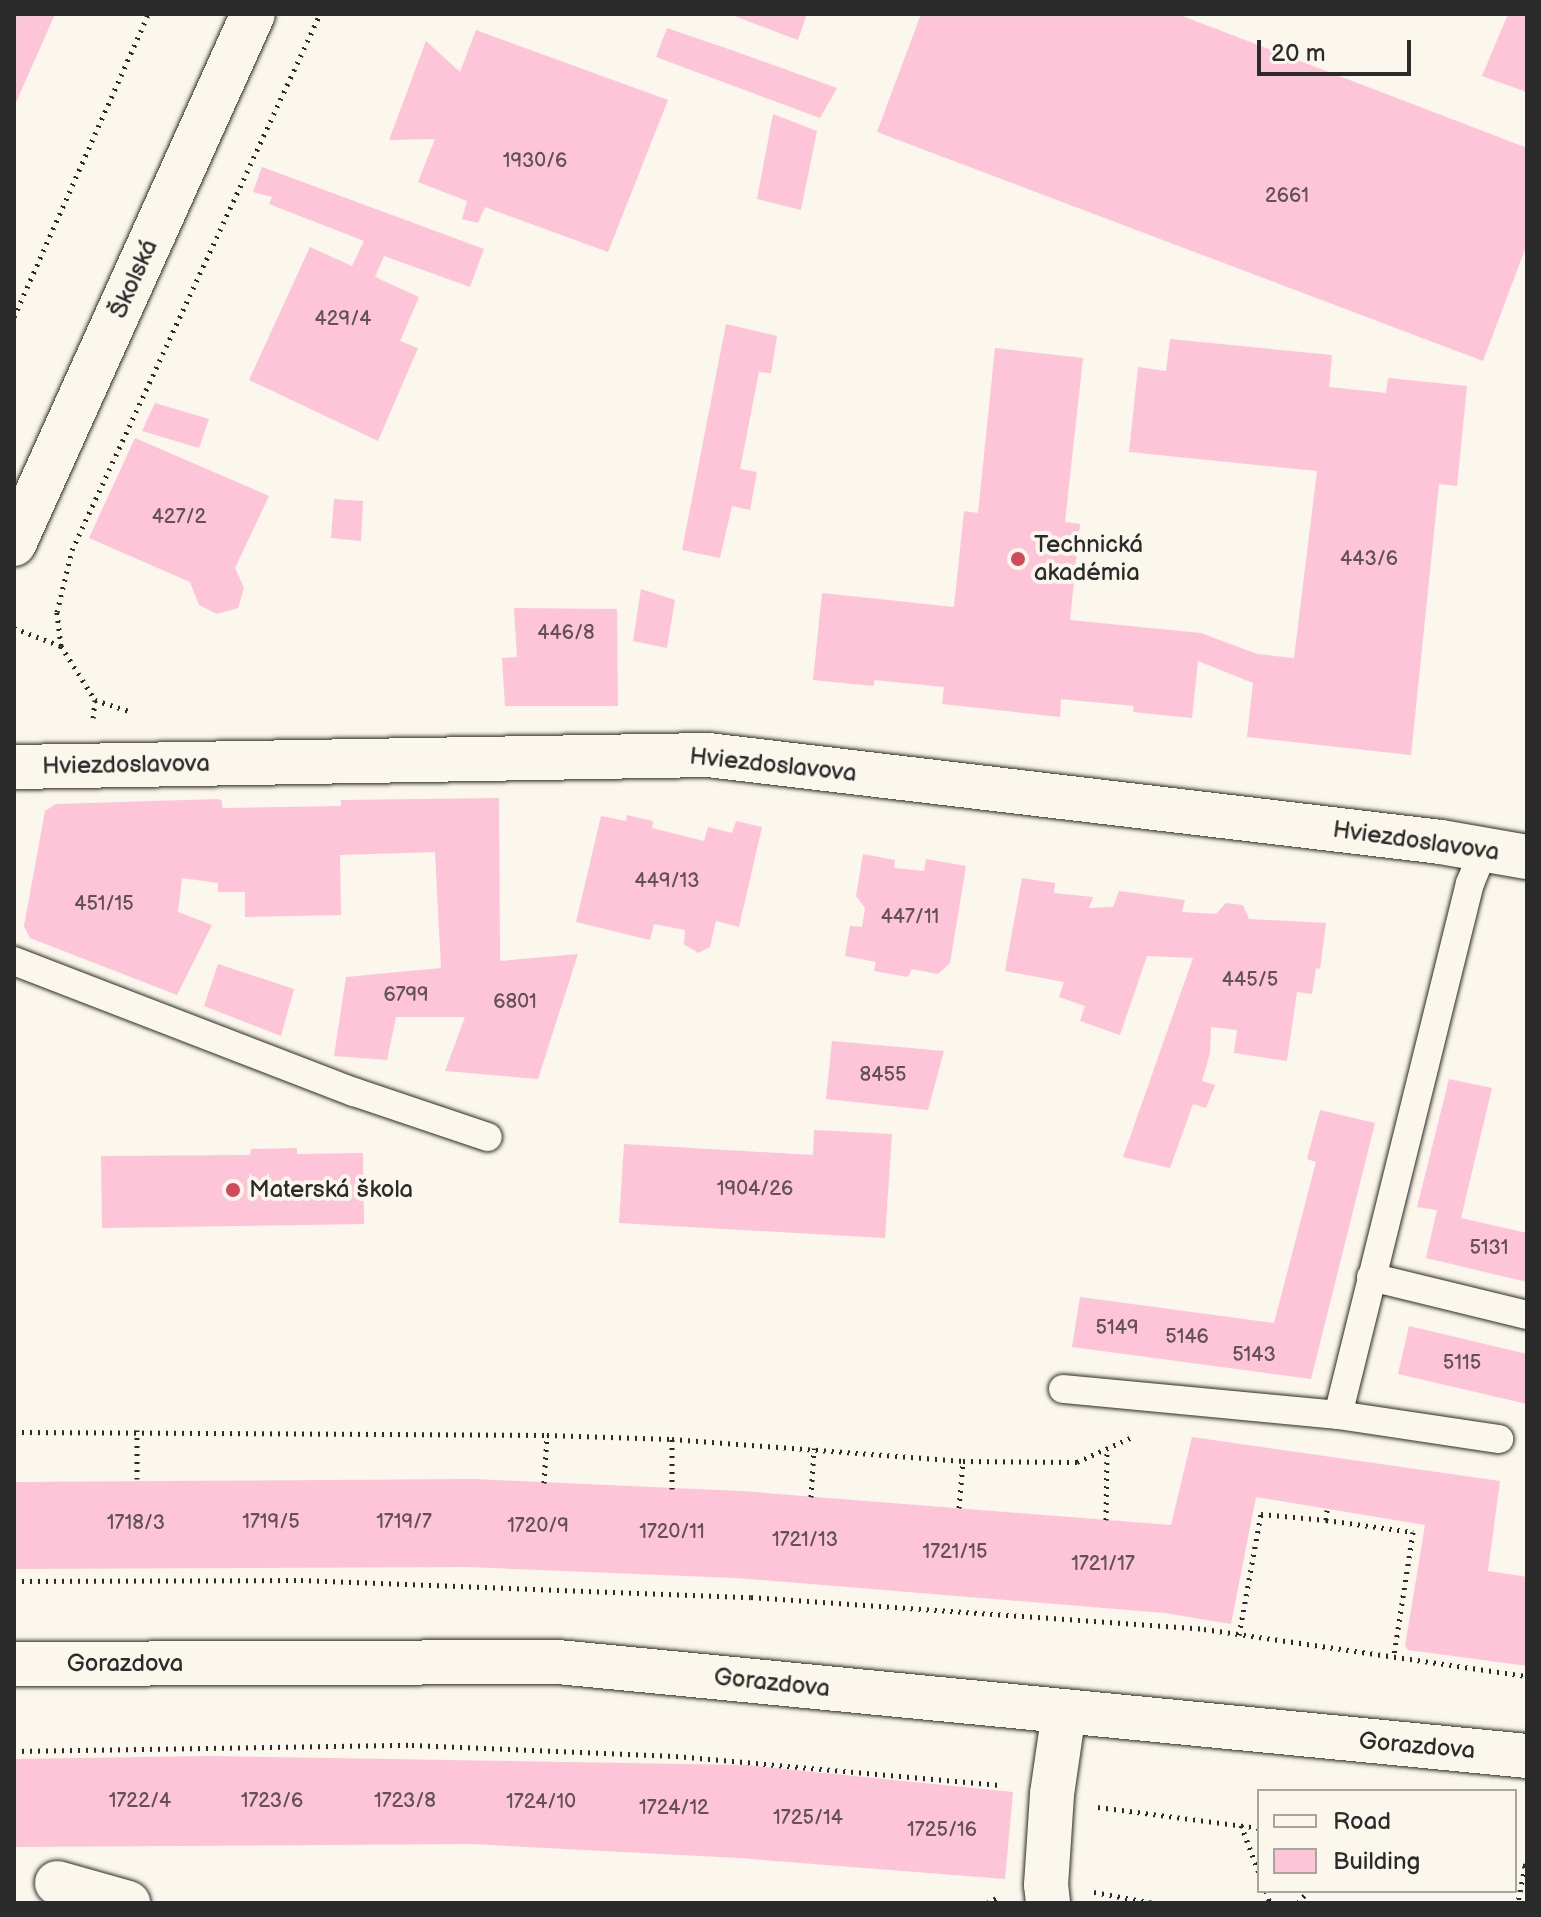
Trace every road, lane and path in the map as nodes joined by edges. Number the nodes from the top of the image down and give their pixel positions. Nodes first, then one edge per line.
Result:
1 (148, 14) edge
2 (253, 14) edge
3 (320, 14) edge
4 (14, 317) edge
5 (14, 544) edge
6 (14, 628) edge
7 (14, 767) edge
8 (1484, 849) junction
9 (1527, 857) edge
10 (14, 961) edge
11 (488, 1137) dead end
12 (1371, 1277) junction
13 (1527, 1315) edge
14 (1063, 1389) dead end
15 (1338, 1415) junction
16 (137, 1430) junction
17 (14, 1432) edge
18 (547, 1435) junction
19 (1134, 1437) dead end
20 (672, 1439) junction
21 (1499, 1439) dead end
22 (814, 1448) junction
23 (1107, 1450) junction
24 (963, 1461) junction
25 (137, 1479) dead end
26 (544, 1483) dead end
27 (672, 1489) dead end
28 (811, 1497) dead end
29 (959, 1508) dead end
30 (1327, 1510) dead end
31 (1106, 1520) dead end
32 (1326, 1520) junction
33 (14, 1581) edge
34 (1239, 1635) junction
35 (1394, 1655) junction
36 (14, 1664) edge
37 (1527, 1676) edge
38 (1064, 1712) junction
39 (14, 1751) edge
40 (1527, 1756) edge
41 (1052, 1794) junction
42 (1241, 1825) junction
43 (1257, 1828) edge
44 (1517, 1864) edge
45 (1257, 1868) edge
46 (57, 1883) dead end
47 (128, 1903) edge
48 (1048, 1903) edge
49 (1518, 1903) edge

1 - 4 path
2 - 5 street, Školská
3 - 6 path
7 - 8 street, Hviezdoslavova
8 - 9 street, Hviezdoslavova
8 - 12 lane
10 - 11 lane
12 - 13 lane
12 - 15 lane
14 - 15 lane
15 - 21 lane
16 - 17 path
16 - 18 path
16 - 25 path
18 - 20 path
18 - 26 path
19 - 23 path
20 - 22 path
20 - 27 path
22 - 24 path
22 - 28 path
23 - 24 path
23 - 31 path
24 - 29 path
30 - 32 path
32 - 34 path
32 - 35 path
33 - 34 path
34 - 35 path
35 - 37 path
36 - 38 street, Gorazdova
38 - 40 street, Gorazdova
38 - 41 street
39 - 41 path
41 - 42 path
41 - 48 street
42 - 43 path
42 - 45 path
44 - 49 path
46 - 47 street

